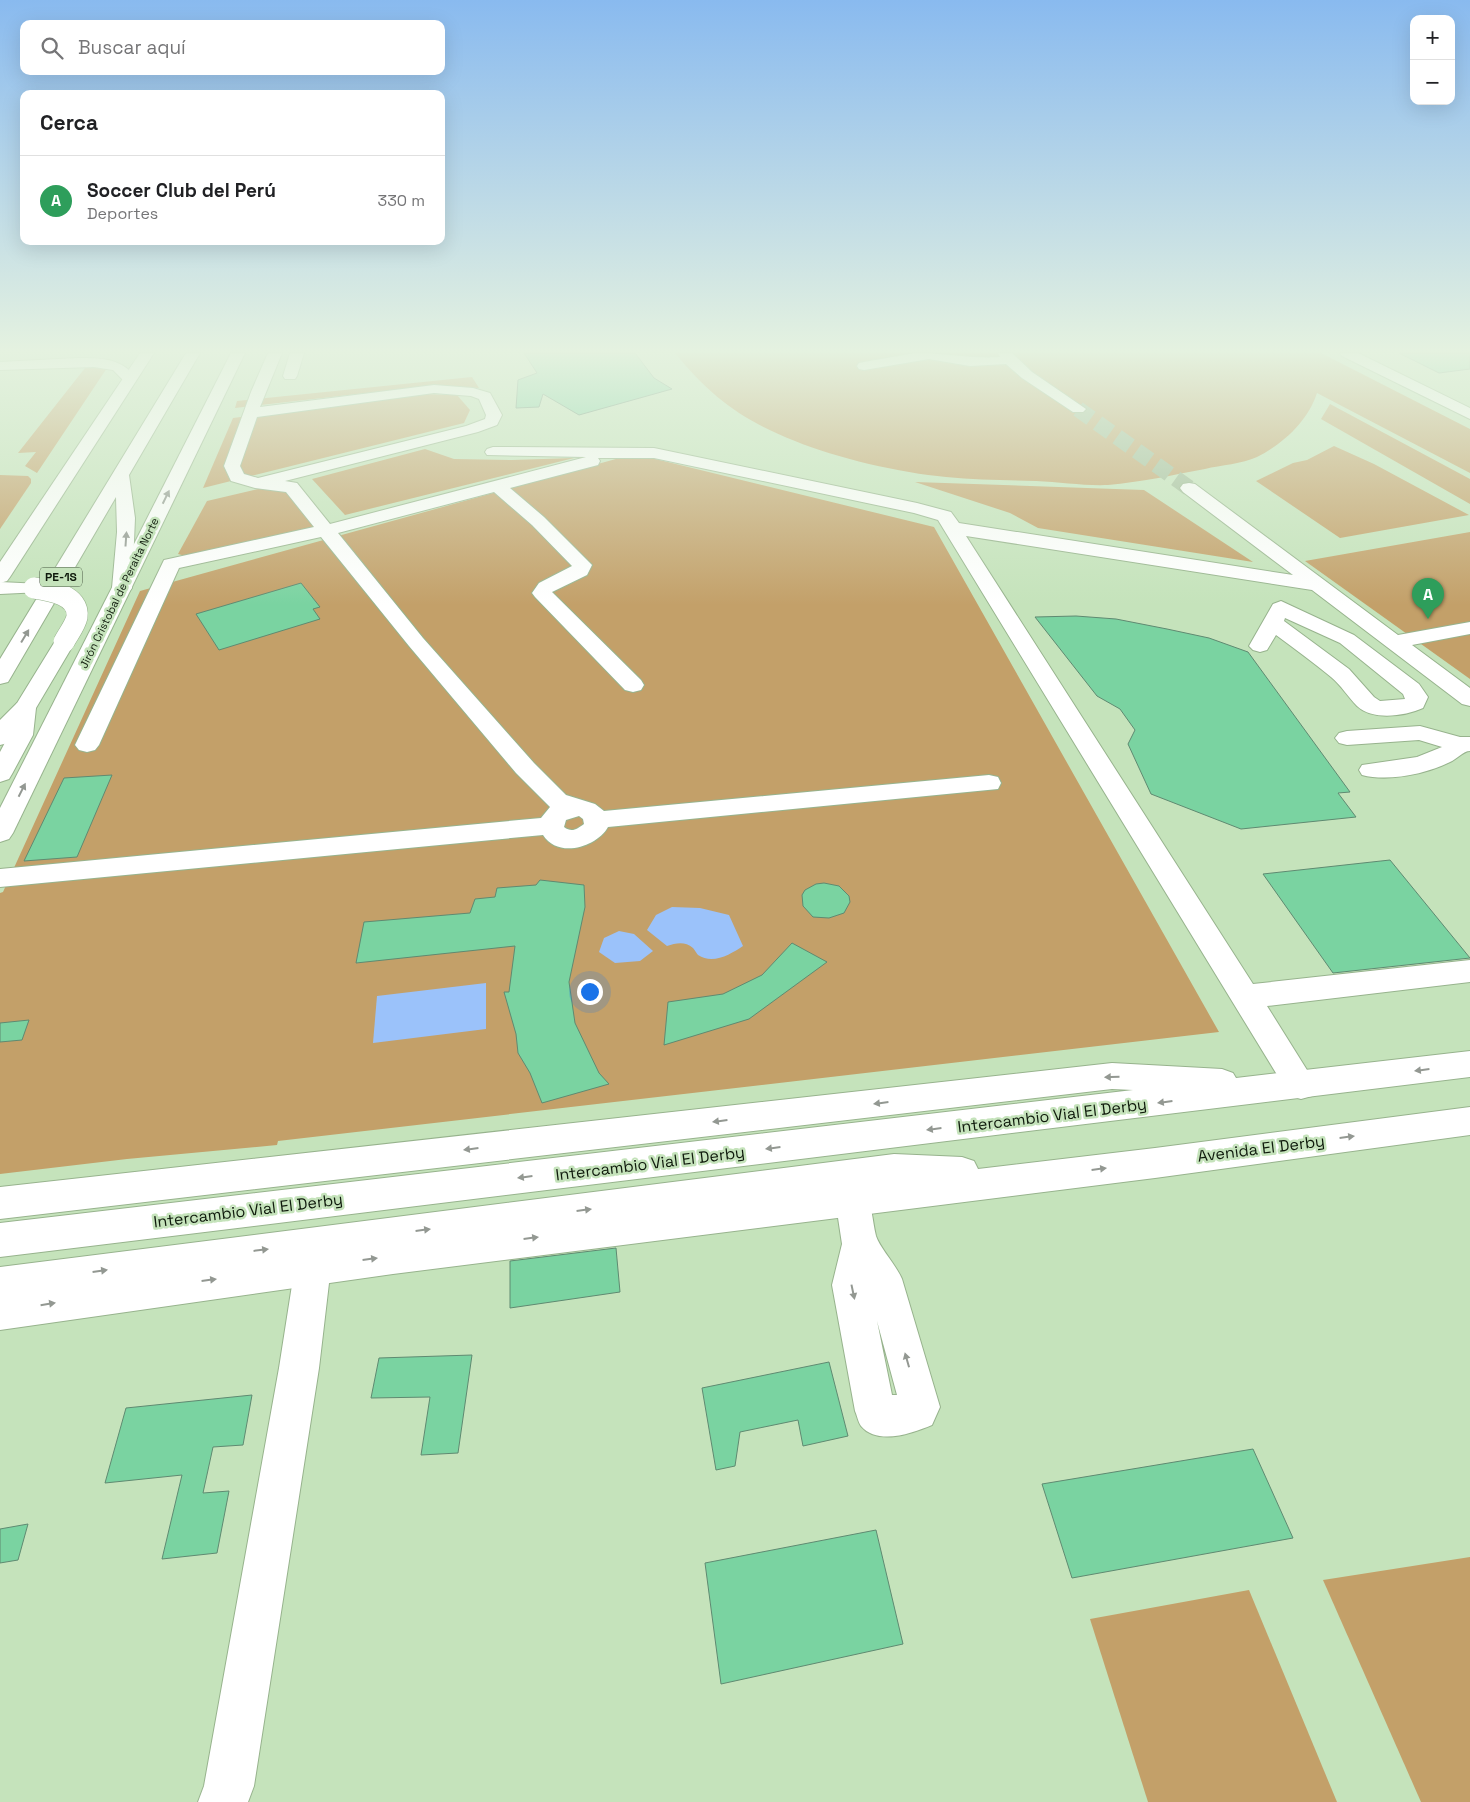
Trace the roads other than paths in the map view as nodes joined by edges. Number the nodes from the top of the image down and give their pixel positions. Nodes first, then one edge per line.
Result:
1 (90, 437) edge
2 (144, 437) edge
3 (194, 437) edge
4 (242, 437) edge
5 (439, 437) edge
6 (627, 451) junction
7 (493, 452) dead end
8 (121, 476) junction
9 (255, 483) junction
10 (498, 486) junction
11 (1189, 488) tunnel mouth
12 (37, 518) junction
13 (952, 528) junction
14 (327, 530) junction
15 (0, 544) edge
16 (2, 571) edge
17 (1311, 584) junction
18 (0, 588) edge
19 (122, 588) junction
20 (1276, 615) junction
21 (1470, 628) edge
22 (1394, 642) junction
23 (1260, 646) dead end
24 (0, 678) edge
25 (633, 685) dead end
26 (1470, 699) edge
27 (24, 708) junction
28 (0, 738) edge
29 (1347, 738) dead end
30 (1465, 744) edge
31 (87, 745) dead end
32 (1371, 770) dead end
33 (0, 774) edge
34 (989, 783) dead end
35 (588, 814) junction
36 (0, 833) edge
37 (0, 878) edge
38 (1470, 971) edge
39 (1245, 997) junction
40 (1470, 1064) edge
41 (1300, 1086) junction
42 (1470, 1121) edge
43 (1051, 1176) junction
44 (852, 1198) junction
45 (0, 1203) edge
46 (0, 1240) edge
47 (860, 1244) dead end
48 (313, 1266) junction
49 (0, 1285) edge
50 (0, 1312) edge
51 (223, 1802) edge

1 - 12 main road
2 - 8 main road, PE-1S
19 -> 3 main road, Jirón Cristobal de Peralta Norte
4 - 9 main road
5 - 9 main road
6 - 7 main road
6 - 10 main road
6 - 13 main road
19 -> 8 main road
24 -> 8 main road, PE-1S
9 - 14 main road
10 - 14 main road
10 - 25 main road
11 - 17 main road
12 - 15 main road
12 - 16 main road
13 - 17 main road
13 - 39 main road
14 - 31 main road
14 - 35 main road
17 - 20 main road
17 - 22 main road
18 - 27 main road, bridge
36 -> 19 main road, Jirón Cristobal de Peralta Norte
20 - 20 main road
20 - 23 main road
21 - 22 main road
22 - 26 main road
27 - 28 main road
27 - 33 main road
29 - 30 main road
30 - 32 main road
34 - 35 main road
35 - 37 main road
38 - 39 main road
39 - 41 main road
40 -> 41 main road
41 -> 45 main road
41 -> 46 main road, Intercambio Vial El Derby
43 -> 42 main road, Avenida El Derby
43 - 44 main road
49 -> 43 main road
44 - 47 main road
48 -> 44 main road
50 -> 48 main road
48 - 51 main road

